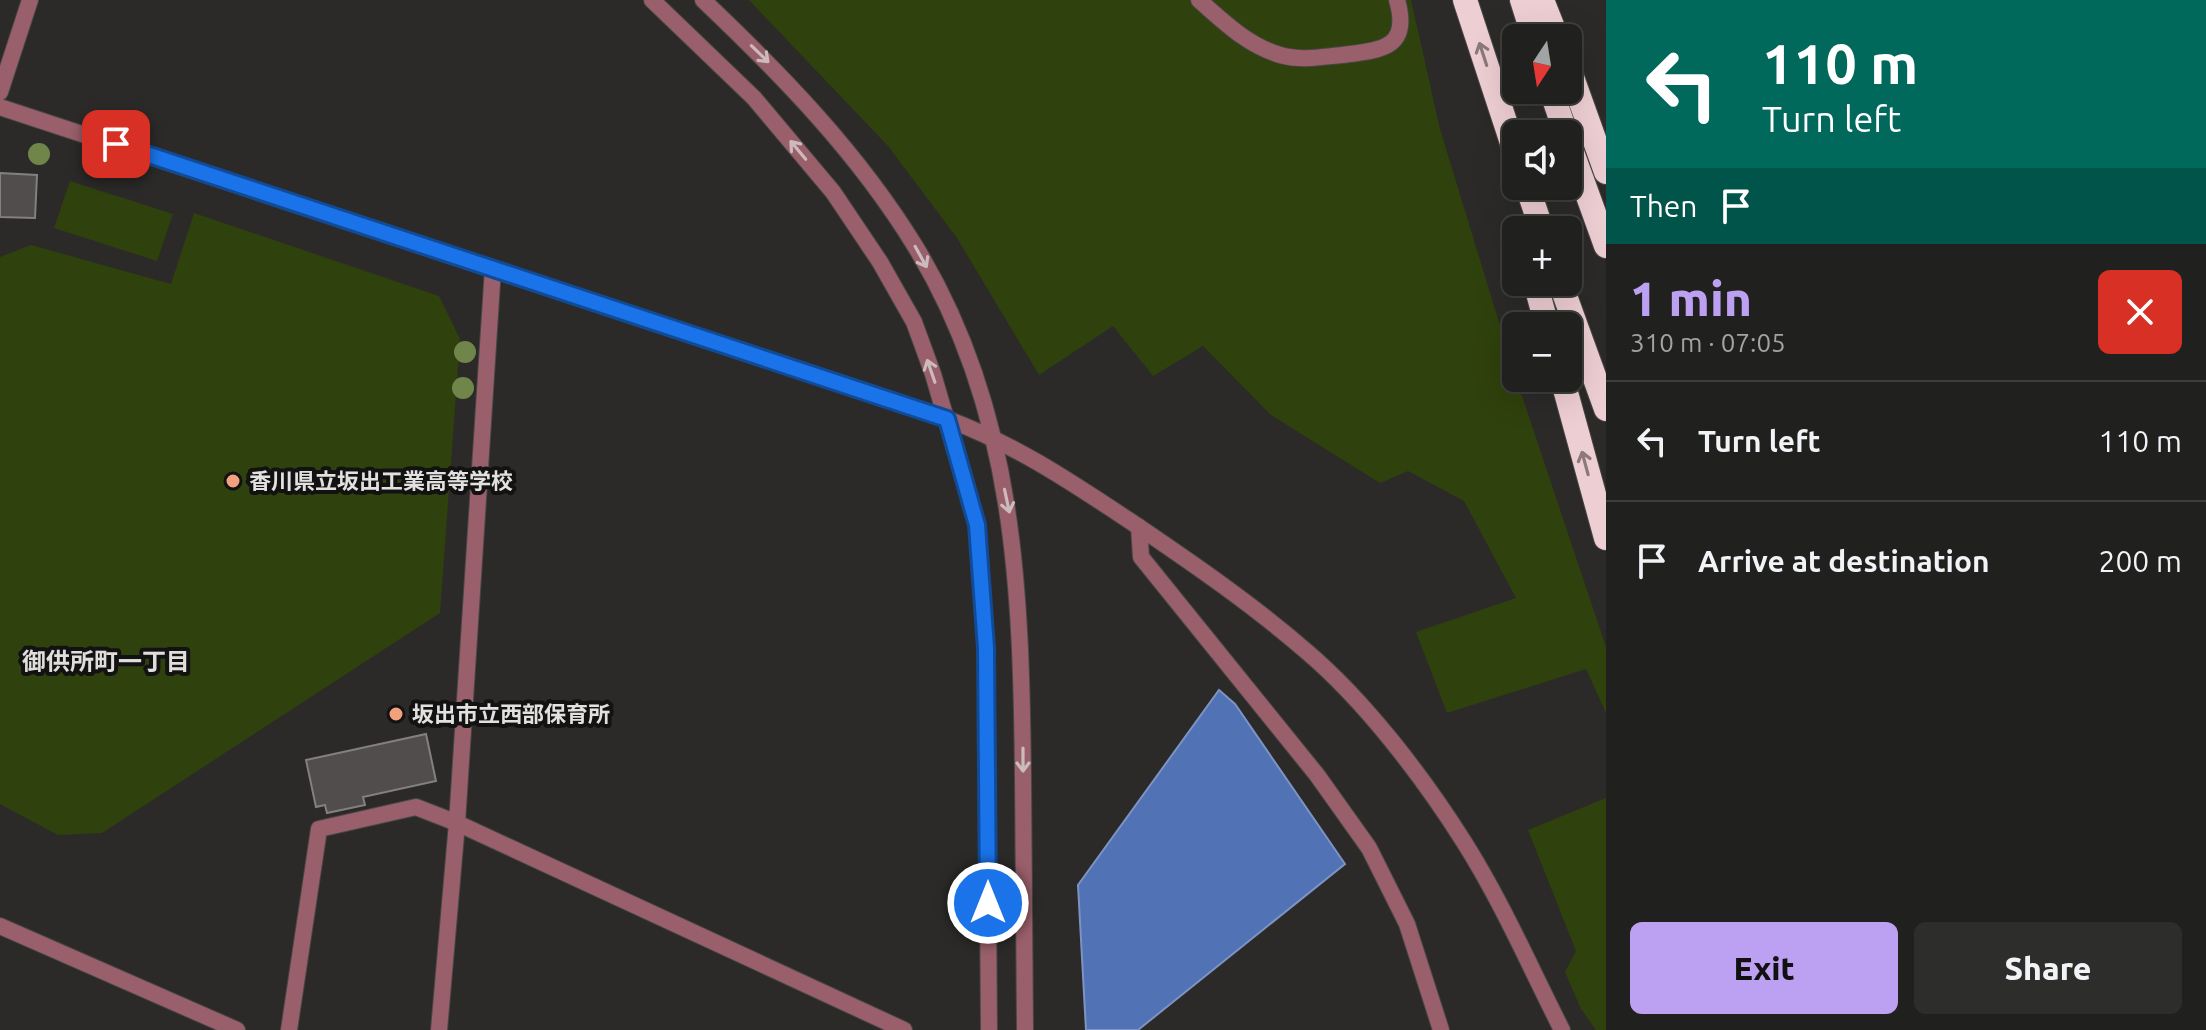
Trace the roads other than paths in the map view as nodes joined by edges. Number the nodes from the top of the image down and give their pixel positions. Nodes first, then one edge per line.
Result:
1 (30, 0) edge
2 (652, 0) edge
3 (703, 0) edge
4 (1199, 0) edge
5 (1397, 0) edge
6 (1465, 0) edge
7 (1522, 0) edge
8 (1542, 0) edge
9 (1530, 24) edge
10 (1551, 24) edge
11 (0, 92) edge
12 (1582, 104) edge
13 (0, 107) edge
14 (1504, 120) edge
15 (1606, 172) edge
16 (1582, 180) edge
17 (1606, 246) edge
18 (493, 268) junction
19 (1565, 296) edge
20 (1566, 392) edge
21 (1606, 409) edge
22 (947, 419) junction
23 (993, 436) junction
24 (1139, 527) junction
25 (1606, 538) edge
26 (457, 823) junction
27 (0, 926) edge
28 (237, 1030) edge
29 (289, 1030) edge
30 (439, 1030) edge
31 (904, 1030) edge
32 (989, 1030) edge
33 (1025, 1030) edge
34 (1441, 1030) edge
35 (1562, 1030) edge

1 - 11 street
22 -> 2 street
3 -> 23 street
4 - 5 street
14 -> 6 highway
7 - 9 highway
8 - 10 highway
12 - 15 highway
13 - 18 street
16 - 17 highway
18 - 22 street
18 - 26 street
19 - 21 highway
25 -> 20 highway
22 - 23 street
22 - 32 street
23 - 24 street
23 -> 33 street
24 - 34 street
24 - 35 street
26 - 29 street
26 - 30 street
26 - 31 street
27 - 28 street

